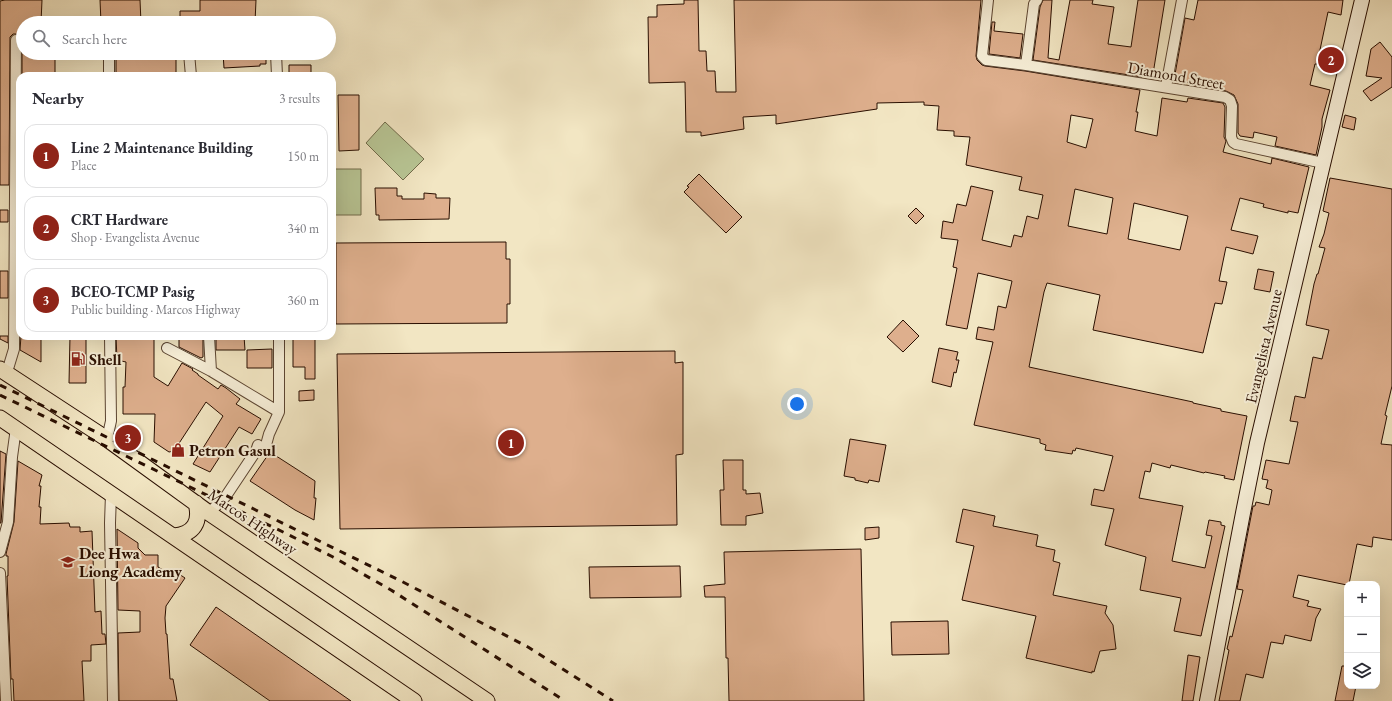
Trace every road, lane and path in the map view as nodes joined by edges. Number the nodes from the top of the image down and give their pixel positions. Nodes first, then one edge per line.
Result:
1 (988, 0) edge
2 (1037, 0) edge
3 (1182, 0) edge
4 (1362, 0) edge
5 (16, 40) dead end
6 (109, 60) edge
7 (190, 60) edge
8 (276, 60) edge
9 (1026, 65) junction
10 (109, 72) edge
11 (191, 72) edge
12 (277, 72) edge
13 (1166, 87) junction
14 (1323, 163) junction
15 (110, 340) edge
16 (210, 340) edge
17 (279, 340) edge
18 (167, 348) dead end
19 (3, 370) edge
20 (211, 371) junction
21 (279, 412) junction
22 (0, 418) edge
23 (16, 428) junction
24 (107, 439) junction
25 (111, 494) junction
26 (196, 503) junction
27 (214, 516) junction
28 (174, 536) junction
29 (194, 550) junction
30 (0, 552) edge
31 (0, 573) edge
32 (6, 701) edge
33 (113, 701) edge
34 (414, 701) edge
35 (487, 701) edge
36 (1207, 701) edge

1 - 9 street, Diamond Street
2 - 9 street
3 - 13 street
4 - 14 street, Evangelista Avenue
5 - 19 street
6 - 10 street
7 - 11 street
8 - 12 street
9 - 13 street, Diamond Street
13 - 14 street, Diamond Street
14 - 36 street, Evangelista Avenue
15 - 24 street
16 - 20 street
17 - 21 street
18 - 20 street
19 - 24 main road, Marcos Highway
20 - 21 street
21 - 27 street
22 - 23 main road
23 - 25 main road
23 - 30 street
24 - 26 main road, Marcos Highway
25 - 28 main road
25 - 33 street
26 - 27 main road, Marcos Highway
26 - 28 main road
27 - 29 main road
27 - 35 main road, Marcos Highway
28 - 29 main road
29 - 34 main road
31 - 32 street

